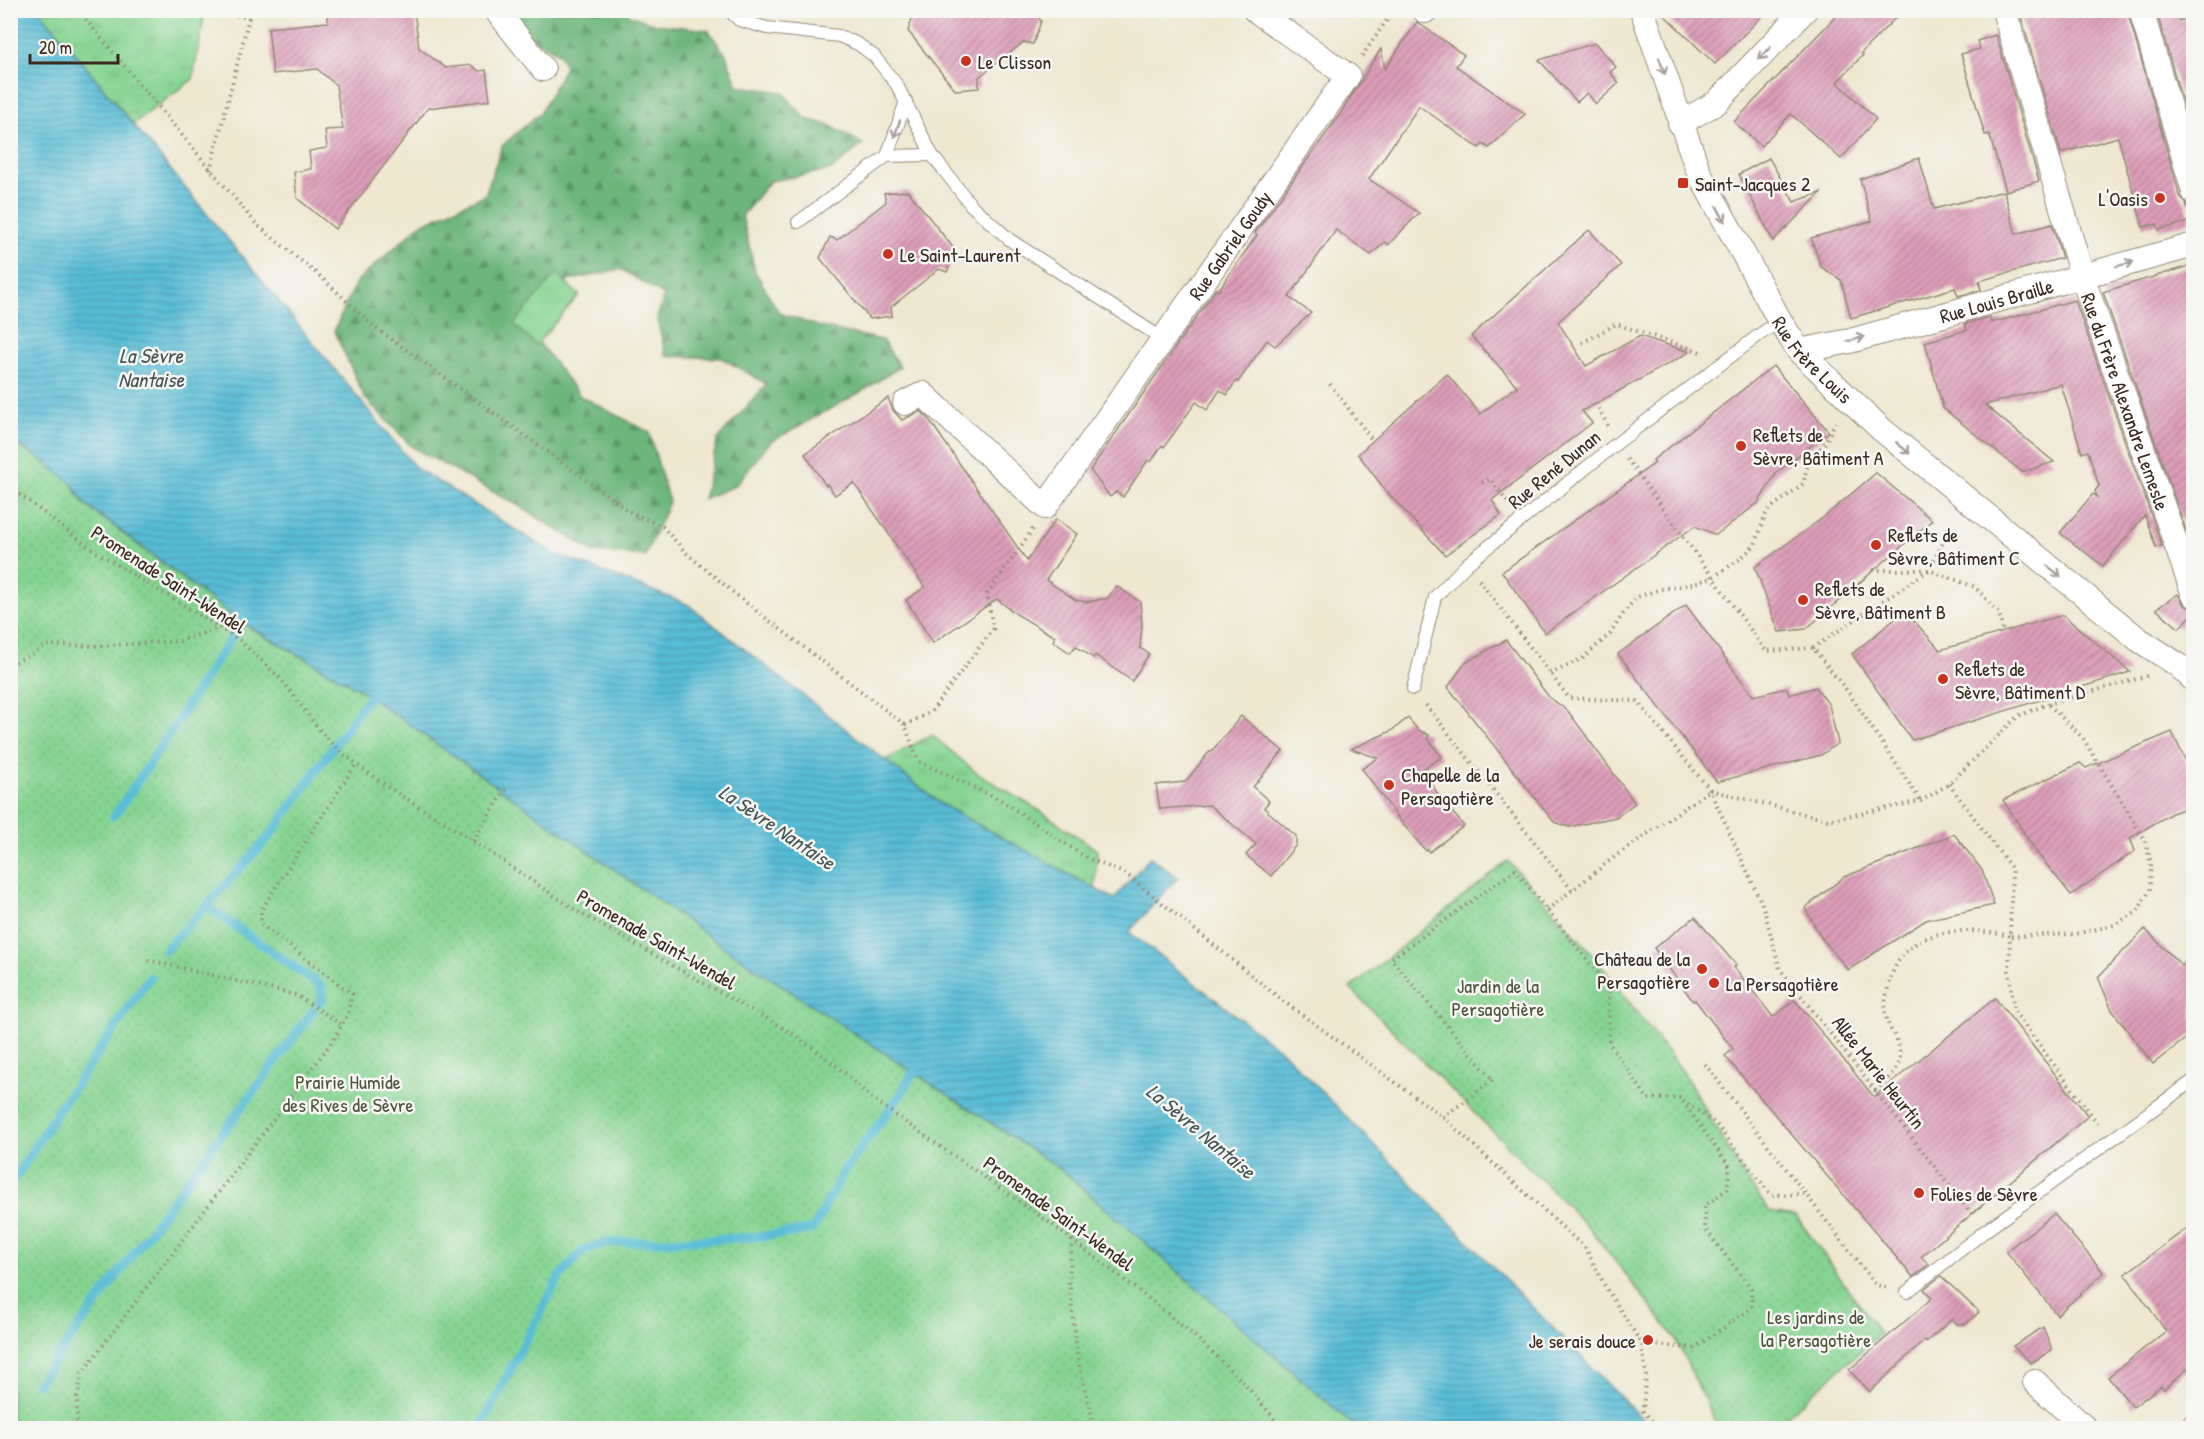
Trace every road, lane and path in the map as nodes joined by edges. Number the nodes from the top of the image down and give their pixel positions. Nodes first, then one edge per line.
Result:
1 (78, 10) edge
2 (213, 10) edge
3 (251, 10) edge
4 (496, 10) edge
5 (729, 10) edge
6 (1256, 10) edge
7 (1394, 10) edge
8 (1642, 10) edge
9 (1805, 10) edge
10 (2004, 10) edge
11 (2142, 10) edge
12 (249, 18) junction
13 (543, 69) dead end
14 (1348, 76) junction
15 (906, 101) junction
16 (1680, 123) junction
17 (932, 155) junction
18 (887, 156) junction
19 (210, 170) junction
20 (2193, 192) edge
21 (798, 222) dead end
22 (2193, 245) edge
23 (2082, 276) junction
24 (1780, 321) junction
25 (1163, 339) junction
26 (1582, 343) dead end
27 (1799, 351) junction
28 (1701, 352) dead end
29 (1330, 384) dead end
30 (1596, 403) dead end
31 (905, 404) dead end
32 (1835, 421) dead end
33 (1608, 426) dead end
34 (1372, 440) dead end
35 (1616, 444) junction
36 (1482, 483) dead end
37 (10, 487) edge
38 (1509, 503) dead end
39 (1045, 507) junction
40 (1948, 533) dead end
41 (1467, 564) junction
42 (1873, 570) dead end
43 (1929, 570) junction
44 (1713, 577) junction
45 (2193, 595) edge
46 (221, 629) junction
47 (2003, 632) dead end
48 (1813, 648) junction
49 (2175, 663) junction
50 (10, 665) edge
51 (1550, 674) junction
52 (2193, 680) edge
53 (1413, 689) joint
54 (2048, 704) junction
55 (905, 725) junction
56 (356, 764) junction
57 (1949, 784) junction
58 (506, 789) dead end
59 (1710, 790) junction
60 (1921, 801) junction
61 (473, 841) junction
62 (1572, 890) junction
63 (1547, 910) junction
64 (2010, 936) junction
65 (148, 960) dead end
66 (342, 1025) junction
67 (1705, 1064) dead end
68 (2193, 1080) edge
69 (1875, 1091) junction
70 (1680, 1098) junction
71 (1443, 1117) junction
72 (2110, 1140) junction
73 (1806, 1194) junction
74 (1985, 1231) junction
75 (1072, 1239) junction
76 (1907, 1292) joint
77 (1642, 1344) junction
78 (2034, 1382) dead end
79 (76, 1428) edge
80 (1095, 1428) edge
81 (1282, 1428) edge
82 (1659, 1428) edge
83 (2085, 1428) edge

1 - 19 path
2 - 12 path
3 - 12 path
4 - 13 street
5 - 15 lane
6 - 14 street
7 - 14 path
8 -> 16 street, Rue Frère Louis
9 -> 16 street
10 - 23 street, Rue du Frère Alexandre Lemesle
11 - 20 street
12 - 19 path
14 - 25 street, Rue Gabriel Goudy
15 - 17 lane
15 -> 18 lane
16 -> 24 street, Rue Frère Louis
17 - 18 lane
17 - 25 lane
18 - 21 lane
19 - 55 path
23 -> 22 street, Rue Louis Braille
27 -> 23 street, Rue Louis Braille
23 - 45 street, Rue du Frère Alexandre Lemesle
24 - 27 street, Rue Frère Louis
24 - 35 lane, Rue René Dunan
25 - 39 street, Rue Gabriel Goudy
26 - 28 path
27 -> 49 street, Rue Frère Louis
29 - 34 path
30 - 33 path
31 - 39 street
32 - 44 path
35 - 41 lane, Rue René Dunan
35 - 44 path
36 - 38 path
37 - 46 path, Promenade Saint-Wendel
39 - 55 path
40 - 43 path
41 - 51 path, Allée Marie Heurtin
41 - 53 lane, Rue René Dunan
42 - 43 path
43 - 47 path
43 - 48 path
44 - 48 path
44 - 51 path
46 - 50 path
46 - 56 path, Promenade Saint-Wendel
48 - 60 path
49 - 52 street, Rue Frère Louis
49 - 54 path
51 - 59 path, Allée Marie Heurtin
53 - 62 path
54 - 57 path
54 - 64 path
55 - 71 path
56 - 61 path, Promenade Saint-Wendel
56 - 66 path
57 - 60 path
57 - 64 path
58 - 61 path
59 - 60 path
59 - 62 path
59 - 69 path, Allée Marie Heurtin
61 - 75 path, Promenade Saint-Wendel
62 - 63 path
63 - 70 path
63 - 71 path
64 - 69 path
64 - 72 path
65 - 66 path
66 - 79 path
67 - 73 path
68 - 72 lane
69 - 74 path, Allée Marie Heurtin
70 - 73 path
70 - 77 path
71 - 77 path
72 - 74 lane
73 - 76 path
74 - 76 lane
75 - 80 path
75 - 81 path, Promenade Saint-Wendel
77 - 82 path
78 - 83 street

